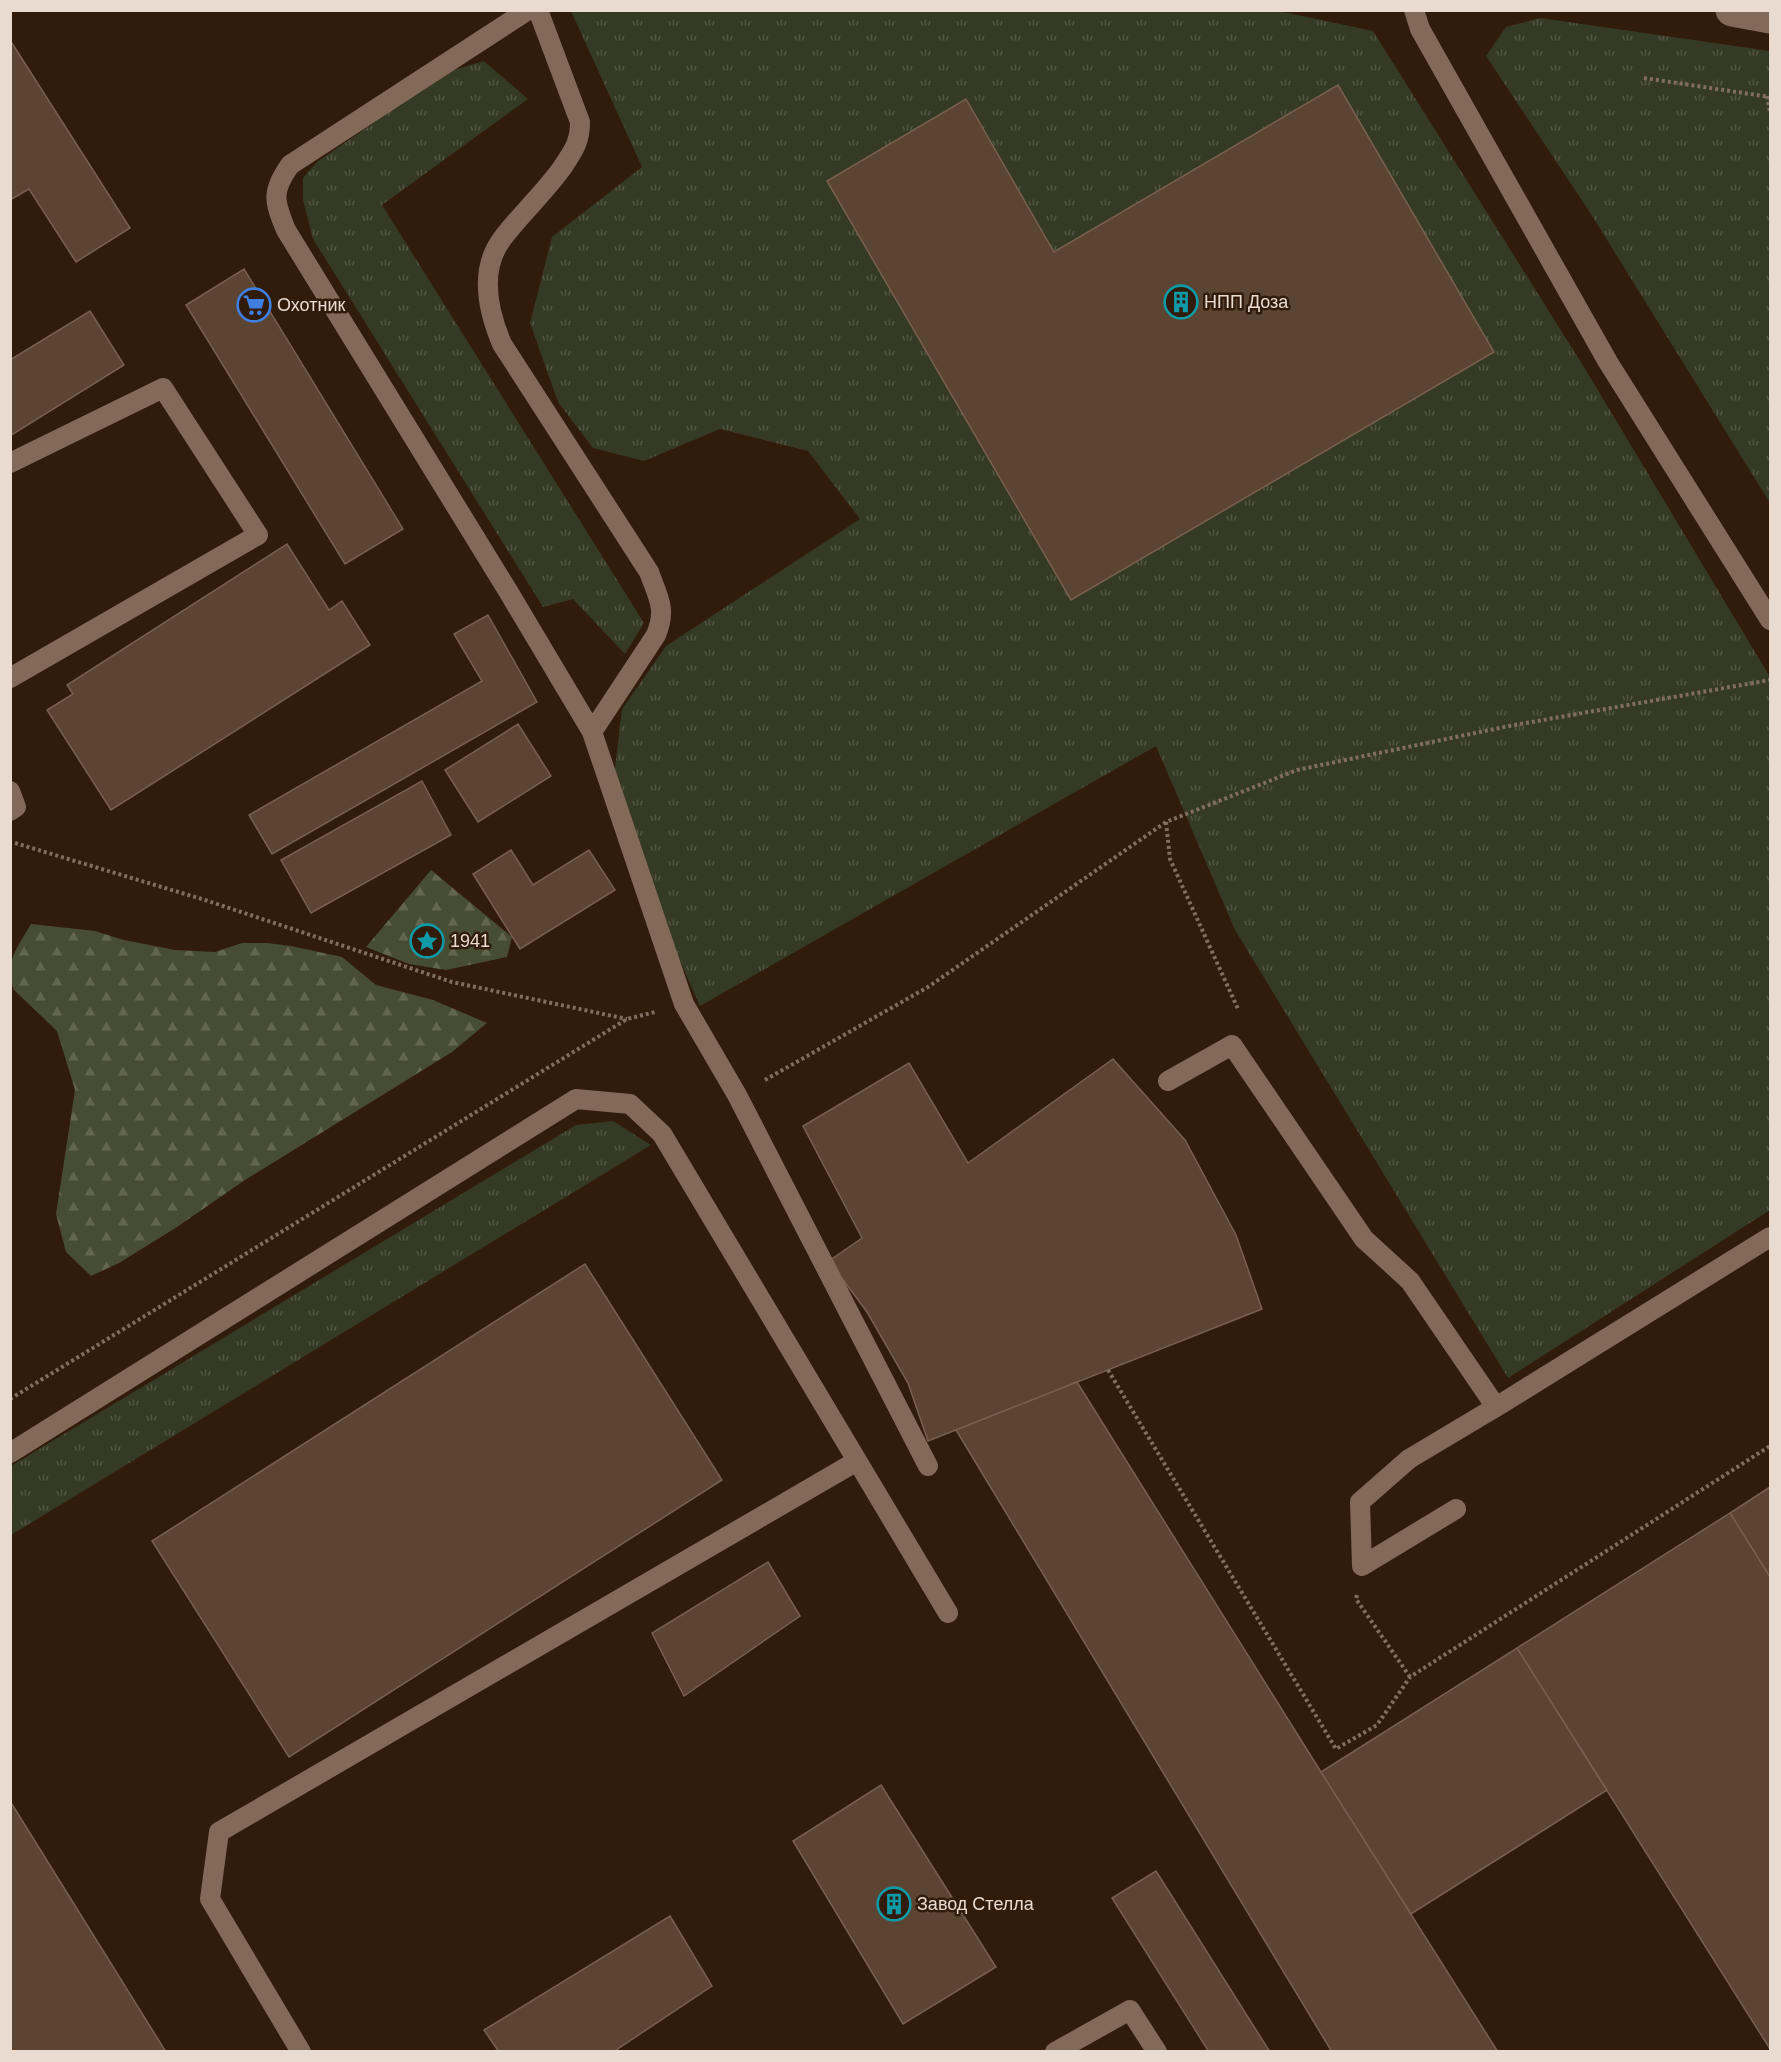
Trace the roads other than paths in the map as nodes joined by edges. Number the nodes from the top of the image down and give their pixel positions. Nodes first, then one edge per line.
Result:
1 (528, 10) edge
2 (538, 10) edge
3 (1414, 10) edge
4 (1732, 10) edge
5 (1770, 17) edge
6 (10, 463) edge
7 (1770, 620) edge
8 (10, 678) edge
9 (592, 732) junction
10 (10, 791) edge
11 (10, 811) edge
12 (1168, 1081) dead end
13 (1770, 1237) edge
14 (1496, 1407) junction
15 (10, 1452) edge
16 (858, 1461) junction
17 (928, 1466) dead end
18 (1456, 1509) dead end
19 (948, 1613) dead end
20 (301, 2052) edge
21 (1055, 2052) edge
22 (1157, 2052) edge

1 - 9 lane
2 - 9 lane
3 - 7 lane
4 - 5 street
6 - 8 lane
9 - 17 lane
10 - 11 lane
12 - 14 lane
13 - 14 lane
14 - 18 lane
15 - 16 lane
16 - 19 lane
16 - 20 lane
21 - 22 lane

